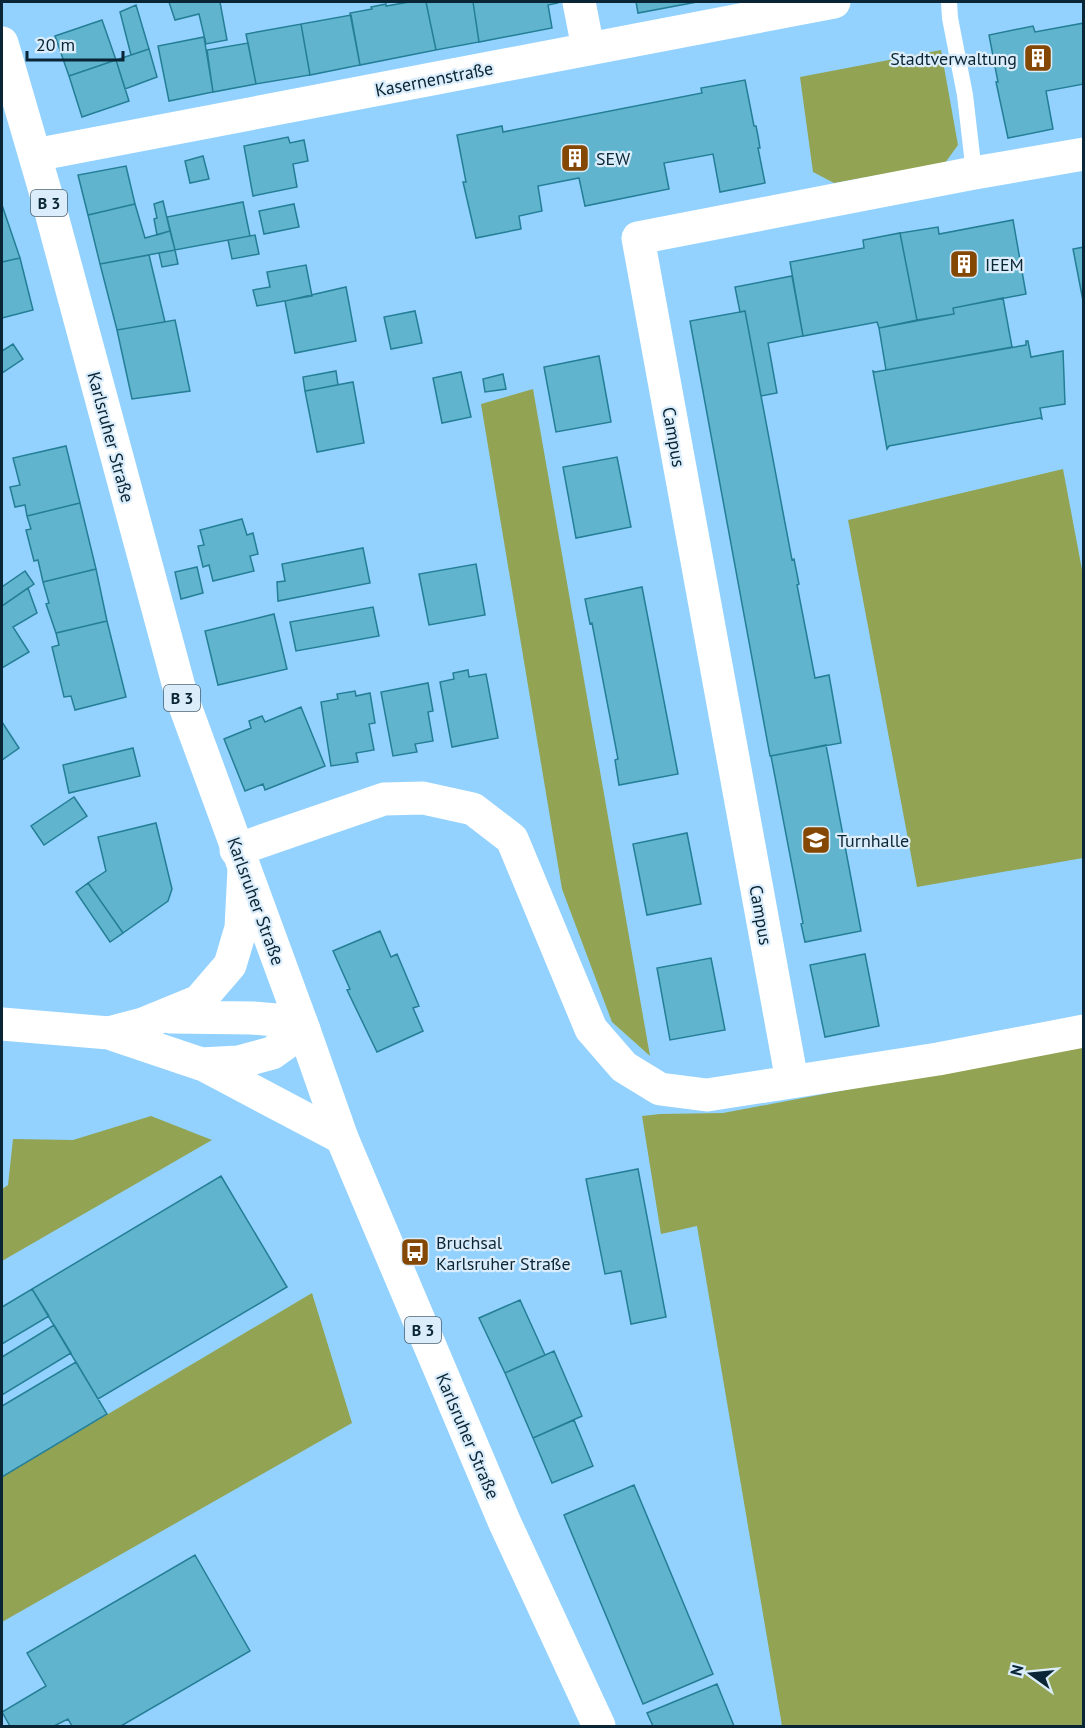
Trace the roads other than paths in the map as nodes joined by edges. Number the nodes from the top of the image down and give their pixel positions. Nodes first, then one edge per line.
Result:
1 (579, 2) edge
2 (834, 2) edge
3 (949, 2) edge
4 (2, 43) edge
5 (588, 48) junction
6 (2, 127) edge
7 (1083, 154) edge
8 (35, 155) junction
9 (974, 173) junction
10 (48, 201) junction
11 (240, 860) junction
12 (162, 1017) junction
13 (2, 1023) edge
14 (303, 1026) junction
15 (1083, 1031) edge
16 (109, 1033) junction
17 (201, 1064) junction
18 (792, 1081) junction
19 (342, 1138) junction
20 (600, 1726) edge

1 - 5 street
2 - 5 street, Kasernenstraße
3 - 9 lane
4 - 8 street, Karlsruher Straße / B 3
5 - 8 street, Kasernenstraße
6 - 10 street
7 - 9 street, Campus
8 - 10 street, Karlsruher Straße / B 3
9 - 18 street, Campus
10 - 11 street, Karlsruher Straße / B 3
11 - 12 street
11 - 14 street, Karlsruher Straße / B 3
11 - 18 street
12 - 14 street
12 - 16 street
13 - 16 street
14 - 17 street
14 - 19 street, Karlsruher Straße / B 3
15 - 18 street
16 - 17 street
17 - 19 street
19 - 20 street, Karlsruher Straße / B 3

